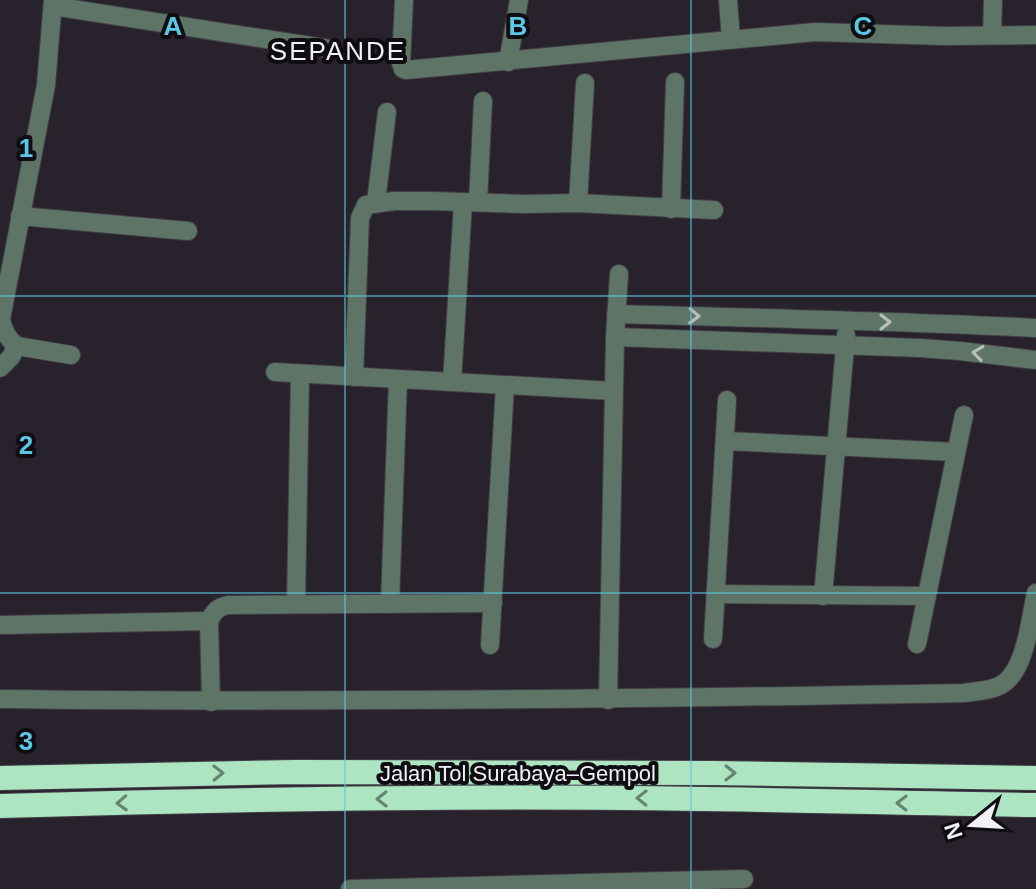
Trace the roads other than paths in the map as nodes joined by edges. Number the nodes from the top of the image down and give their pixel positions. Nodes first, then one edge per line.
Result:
1 (404, 0) edge
2 (519, 0) edge
3 (728, 0) edge
4 (993, 0) edge
5 (53, 3) edge
6 (992, 35) junction
7 (1036, 35) edge
8 (731, 39) junction
9 (330, 49) dead end
10 (508, 62) junction
11 (675, 82) dead end
12 (585, 83) dead end
13 (483, 101) dead end
14 (387, 112) dead end
15 (376, 202) junction
16 (471, 202) junction
17 (578, 203) junction
18 (671, 209) junction
19 (714, 210) dead end
20 (20, 216) junction
21 (188, 231) dead end
22 (619, 274) dead end
23 (616, 314) junction
24 (847, 321) junction
25 (1036, 328) edge
26 (615, 337) junction
27 (17, 346) junction
28 (845, 347) junction
29 (71, 355) dead end
30 (1036, 360) edge
31 (0, 368) edge
32 (275, 372) dead end
33 (300, 374) junction
34 (354, 377) junction
35 (398, 379) junction
36 (452, 382) junction
37 (505, 385) junction
38 (614, 391) junction
39 (727, 400) dead end
40 (964, 415) dead end
41 (725, 441) junction
42 (835, 448) junction
43 (956, 452) junction
44 (1036, 593) edge
45 (716, 594) junction
46 (823, 596) junction
47 (927, 596) junction
48 (493, 603) junction
49 (296, 604) junction
50 (390, 604) junction
51 (209, 621) junction
52 (0, 625) edge
53 (713, 639) dead end
54 (917, 644) dead end
55 (490, 645) dead end
56 (0, 699) edge
57 (608, 700) junction
58 (211, 702) junction
59 (0, 778) edge
60 (1036, 778) edge
61 (1036, 805) edge
62 (0, 806) edge
63 (744, 879) dead end
64 (681, 885) edge
65 (602, 886) edge
66 (520, 887) edge
67 (434, 888) edge
68 (350, 889) edge

1 - 10 street
2 - 10 street
3 - 8 street
4 - 6 street
5 - 9 street
5 - 20 street
6 - 7 street
6 - 8 street
8 - 10 street
11 - 18 street
12 - 17 street
13 - 16 street
14 - 15 street
15 - 16 street
15 - 34 street
16 - 17 street
16 - 36 street
17 - 18 street
18 - 19 street
20 - 21 street
20 - 27 street
22 - 23 street
23 -> 24 street
23 - 26 street
24 -> 25 street
24 - 28 street
26 - 28 street
26 - 38 street
27 - 29 street
27 - 31 street
30 -> 28 street
28 - 42 street
32 - 33 street
33 - 34 street
33 - 49 street
34 - 35 street
35 - 36 street
35 - 50 street
36 - 37 street
37 - 38 street
37 - 48 street
38 - 57 street
39 - 41 street
40 - 43 street
41 - 42 street
41 - 45 street
42 - 43 street
42 - 46 street
43 - 47 street
44 - 57 street
45 - 46 street
45 - 53 street
46 - 47 street
47 - 54 street
48 - 50 street
48 - 55 street
49 - 50 street
49 - 51 street
51 - 52 street
51 - 58 street
56 - 58 street
57 - 58 street
59 -> 60 highway, Jalan Tol Surabaya–Gempol
61 -> 62 highway, Jalan Tol Surabaya–Gempol
63 - 64 street
64 - 65 street
65 - 66 street
66 - 67 street
67 - 68 street

